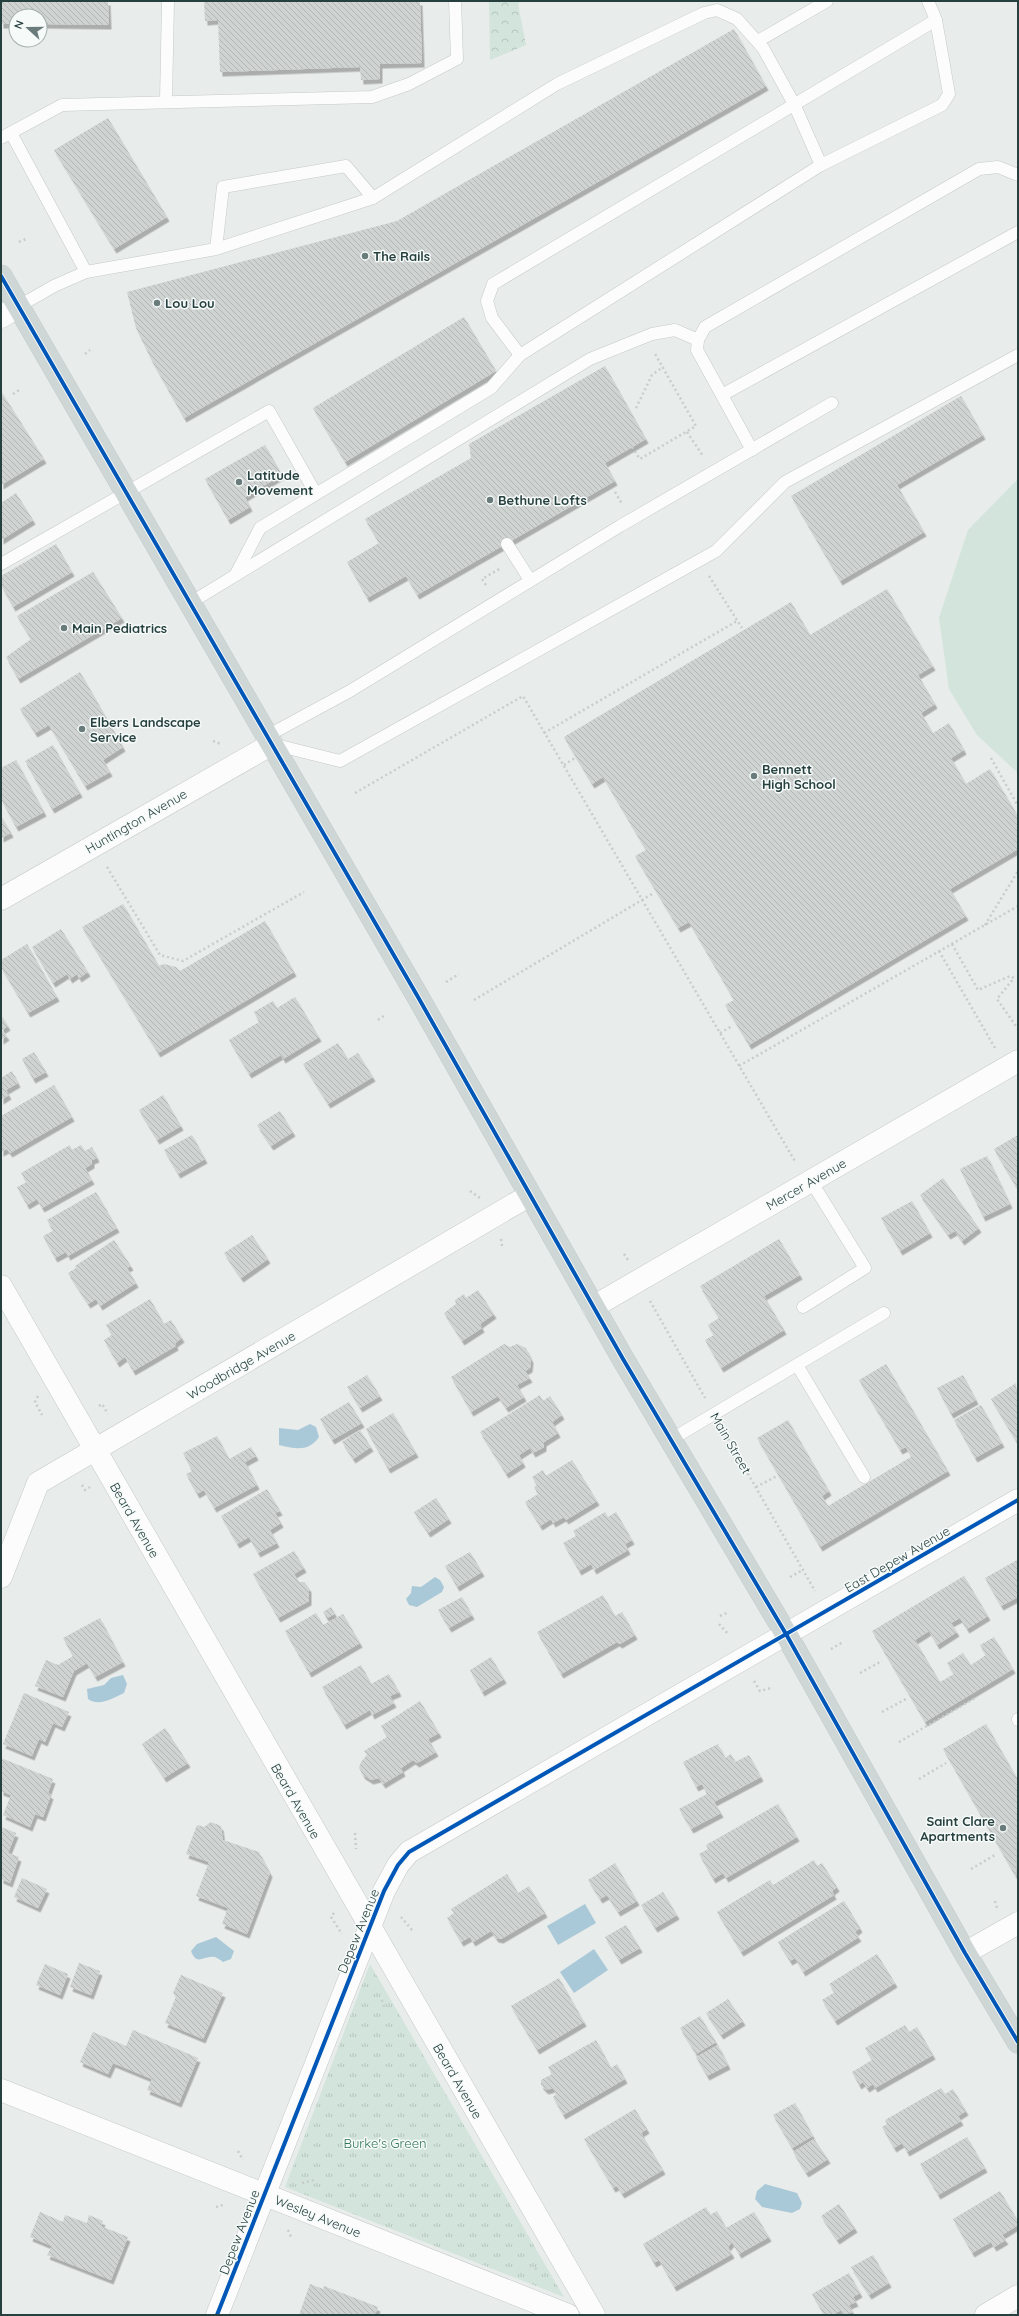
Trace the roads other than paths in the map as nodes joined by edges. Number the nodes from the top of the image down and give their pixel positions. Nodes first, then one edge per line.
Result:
1 (168, 1) edge
2 (456, 1) edge
3 (827, 1) edge
4 (928, 1) edge
5 (936, 20) junction
6 (758, 41) junction
7 (166, 100) junction
8 (794, 104) junction
9 (6, 135) edge
10 (820, 165) junction
11 (1018, 175) edge
12 (373, 198) junction
13 (1018, 232) edge
14 (216, 249) junction
15 (86, 272) junction
16 (1, 276) edge
17 (10, 312) edge
18 (698, 340) junction
19 (520, 355) junction
20 (1018, 355) edge
21 (722, 395) junction
22 (832, 403) dead end
23 (752, 450) junction
24 (126, 494) junction
25 (316, 494) junction
26 (507, 544) dead end
27 (1, 564) edge
28 (235, 575) junction
29 (530, 580) junction
30 (190, 603) junction
31 (269, 740) junction
32 (1, 899) edge
33 (1018, 1061) edge
34 (804, 1173) junction
35 (530, 1195) junction
36 (1, 1286) edge
37 (593, 1307) junction
38 (803, 1307) dead end
39 (884, 1313) dead end
40 (797, 1365) junction
41 (672, 1439) junction
42 (95, 1450) junction
43 (864, 1477) dead end
44 (1018, 1500) edge
45 (1, 1577) edge
46 (786, 1634) junction
47 (1018, 1923) edge
48 (369, 1928) junction
49 (965, 1953) junction
50 (1018, 2042) edge
51 (1, 2090) edge
52 (264, 2194) junction
53 (1018, 2296) edge
54 (217, 2315) edge
55 (568, 2315) edge
56 (594, 2315) edge
57 (986, 2315) edge

1 - 7 lane
2 - 7 lane
3 - 6 lane
4 - 5 lane
5 - 8 lane
5 - 10 lane
6 - 8 lane
6 - 12 lane
7 - 9 lane
8 - 10 lane
8 - 19 lane
9 - 15 lane
10 - 19 lane
11 - 18 lane
12 - 14 lane
12 - 14 lane
13 - 21 lane
14 - 15 lane
15 - 17 lane
16 - 17 main road
17 - 24 main road
18 - 21 lane
18 - 28 lane
19 - 25 lane
20 - 31 lane
21 - 23 lane
22 - 23 lane
23 - 29 lane
24 - 25 lane
24 - 27 lane
24 - 30 main road
25 - 28 lane
26 - 29 lane
28 - 30 lane
29 - 31 lane
30 - 31 main road
31 - 32 street, Huntington Avenue
31 - 35 main road
33 - 34 street, Mercer Avenue
34 - 37 street, Mercer Avenue
34 - 38 lane
35 - 37 main road
35 - 42 street, Woodbridge Avenue
36 - 42 street, Beard Avenue
37 - 41 main road
39 - 40 lane
40 - 41 lane
40 - 43 lane
41 - 46 main road
42 - 45 street, Woodbridge Avenue
42 - 48 street, Beard Avenue
44 - 46 street, East Depew Avenue
46 - 48 street, Depew Avenue
46 - 49 main road
47 - 49 street
48 - 52 street, Depew Avenue
48 - 56 street, Beard Avenue
49 - 50 main road
51 - 52 street, Wesley Avenue
52 - 54 street, Depew Avenue
52 - 55 street, Wesley Avenue
53 - 57 street

